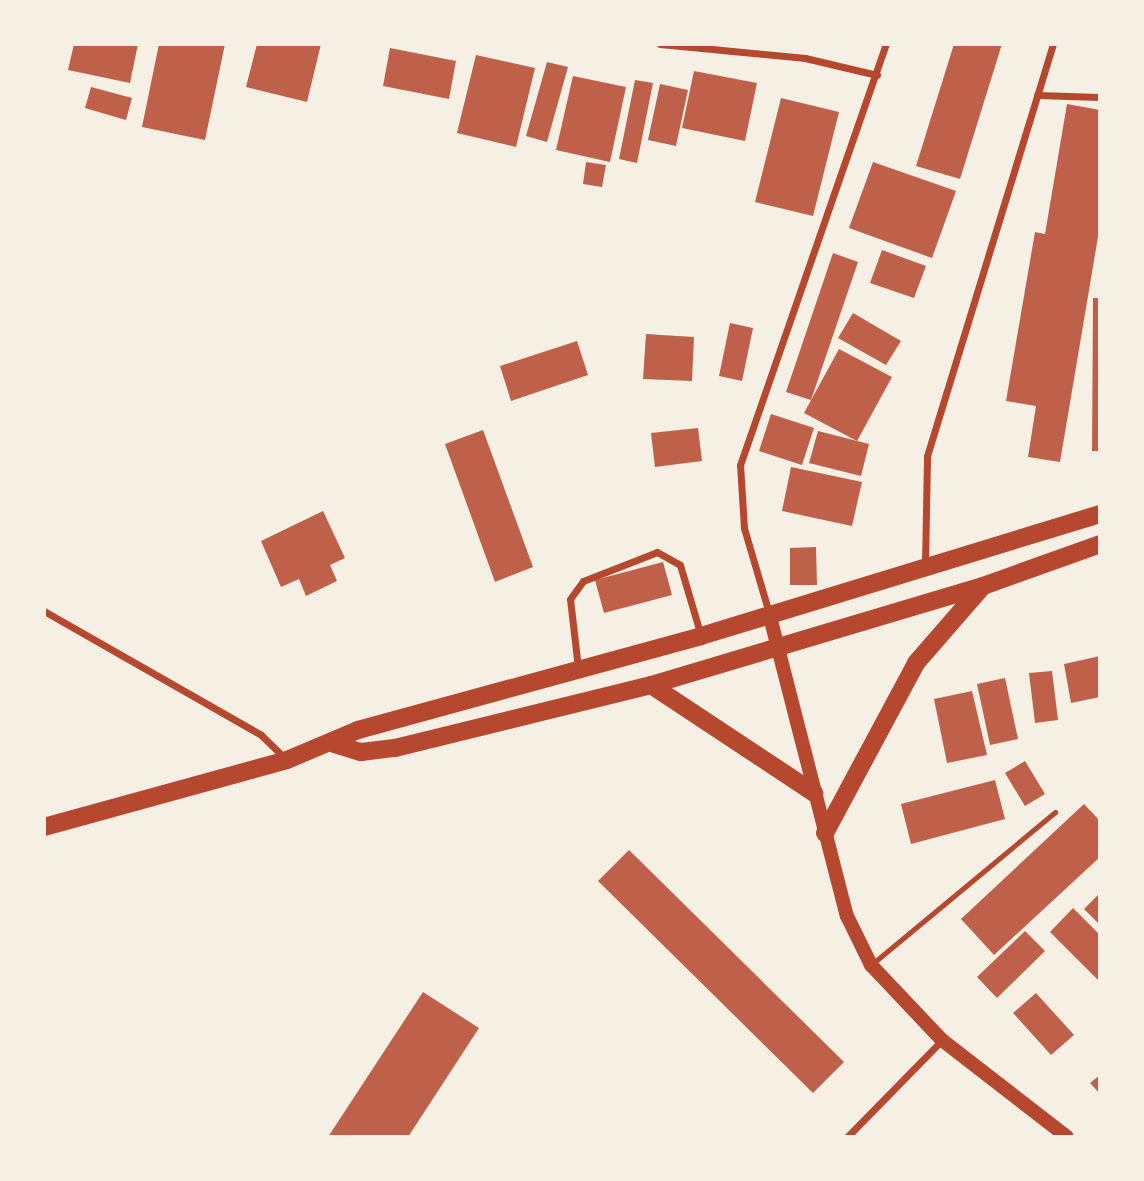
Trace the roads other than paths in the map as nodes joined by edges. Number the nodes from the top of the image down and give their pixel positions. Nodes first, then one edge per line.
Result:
1 (660, 44) edge
2 (886, 44) edge
3 (1053, 44) edge
4 (877, 75) junction
5 (1037, 95) junction
6 (1100, 97) edge
7 (1100, 514) edge
8 (1100, 544) edge
9 (925, 563) junction
10 (983, 586) junction
11 (44, 611) edge
12 (769, 613) junction
13 (701, 635) junction
14 (776, 648) junction
15 (578, 668) junction
16 (651, 685) junction
17 (334, 744) junction
18 (288, 760) junction
19 (814, 793) junction
20 (1055, 812) dead end
21 (44, 827) edge
22 (825, 833) junction
23 (871, 965) junction
24 (942, 1040) junction
25 (847, 1137) edge
26 (1067, 1137) edge

1 - 4 street
2 - 4 street
3 - 5 street
4 - 12 street
5 - 6 street
5 - 9 street
7 - 9 main road
8 - 10 main road
9 - 12 main road
10 - 14 main road
10 - 22 main road
11 - 18 street
12 - 13 main road
12 - 14 main road
13 - 15 main road
13 - 15 street
14 - 16 main road
14 - 19 main road
15 - 17 main road
16 - 17 main road
16 - 19 main road
17 - 18 main road
18 - 21 main road
19 - 22 main road
20 - 23 lane
22 - 23 main road
23 - 24 main road
24 - 25 street
24 - 26 main road

